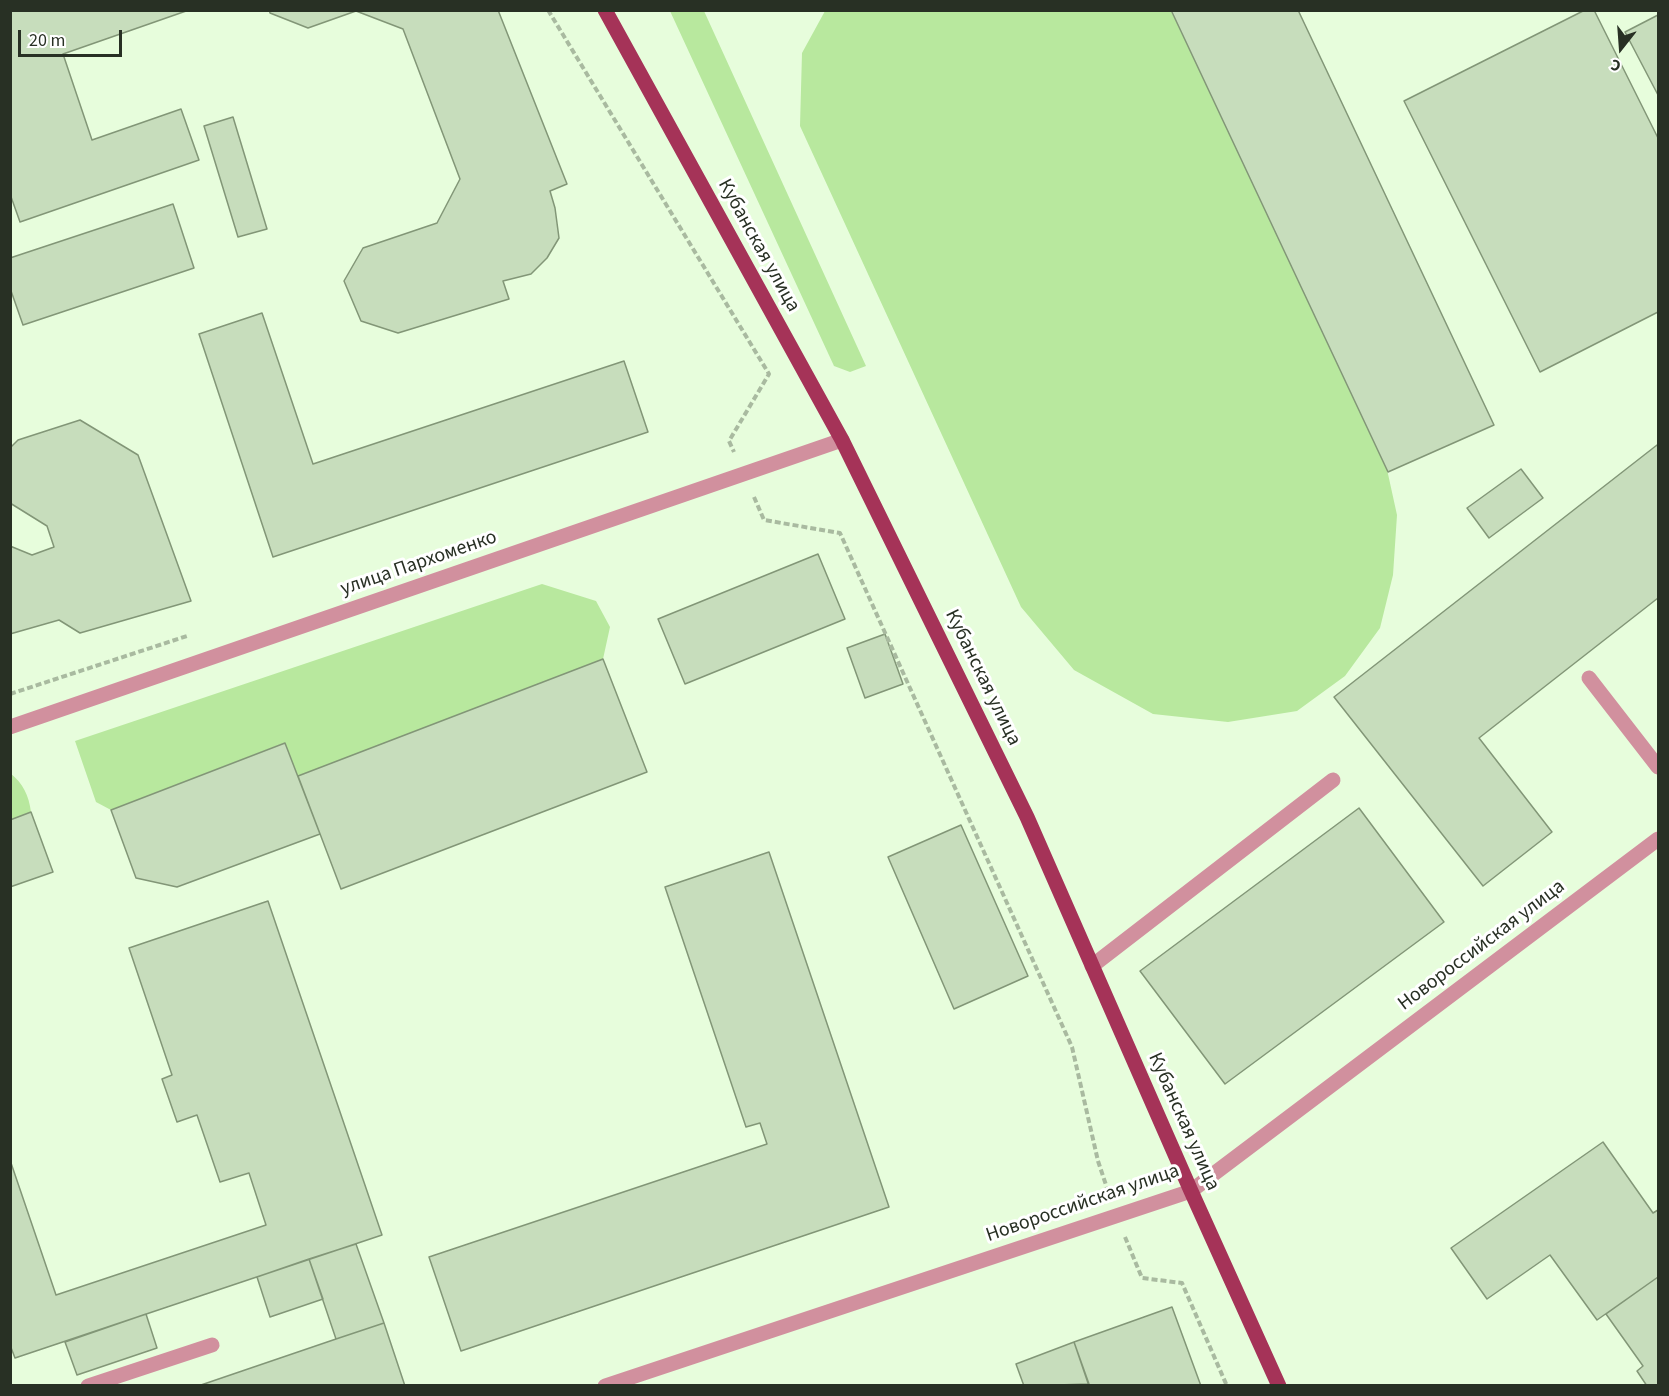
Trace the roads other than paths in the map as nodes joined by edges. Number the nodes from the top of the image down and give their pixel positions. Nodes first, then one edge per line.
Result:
1 (605, 10) edge
2 (842, 440) junction
3 (1589, 678) dead end
4 (10, 727) edge
5 (1659, 767) edge
6 (1333, 780) dead end
7 (1659, 839) edge
8 (1092, 966) junction
9 (1191, 1191) junction
10 (212, 1345) dead end
11 (88, 1386) edge
12 (604, 1386) edge
13 (1279, 1386) edge

1 - 2 main road, Кубанская улица
2 - 4 street, улица Пархоменко
2 - 8 main road, Кубанская улица
3 - 5 street
6 - 8 street
7 - 9 street, Новороссийская улица
8 - 9 main road, Кубанская улица
9 - 12 street, Новороссийская улица
9 - 13 main road, Кубанская улица
10 - 11 street

